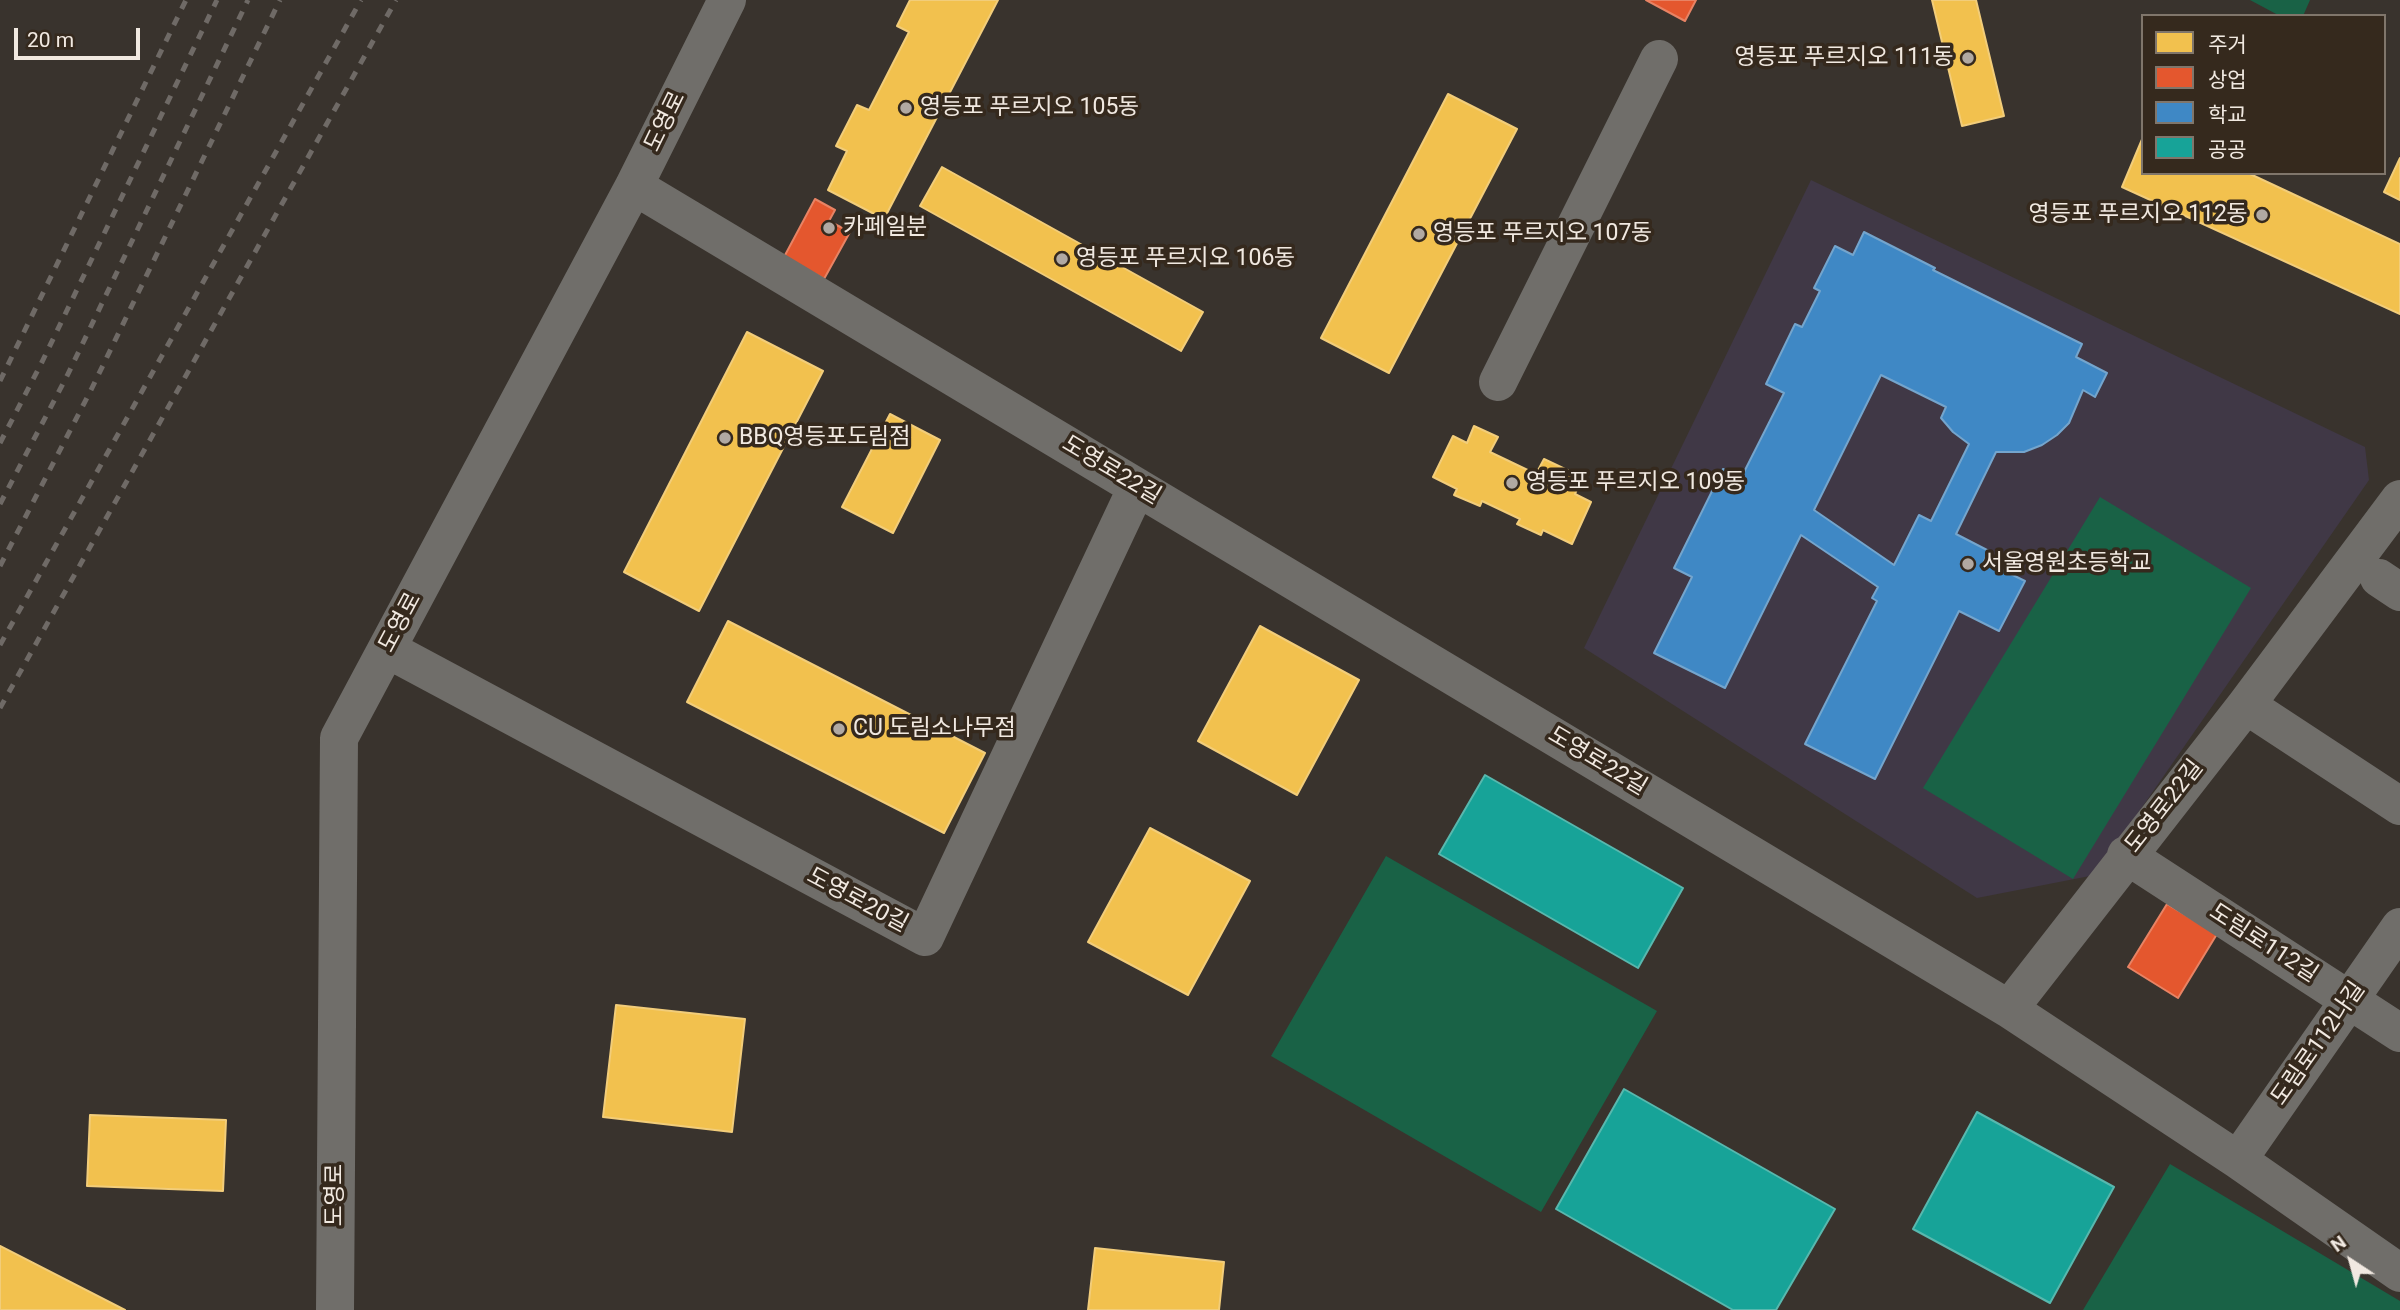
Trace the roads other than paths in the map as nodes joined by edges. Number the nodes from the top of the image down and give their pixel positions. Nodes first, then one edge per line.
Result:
1 (727, 0) edge
2 (1659, 59) dead end
3 (634, 186) junction
4 (1498, 382) dead end
5 (1138, 487) junction
6 (2400, 499) edge
7 (387, 649) junction
8 (2246, 705) junction
9 (2400, 806) edge
10 (2126, 855) junction
11 (2400, 927) edge
12 (2350, 1000) junction
13 (2009, 1009) junction
14 (2400, 1032) edge
15 (2238, 1160) junction
16 (2400, 1273) edge
17 (335, 1310) edge

1 - 3 street, 도영로
2 - 4 street
3 - 5 street, 도영로22길
3 - 7 street, 도영로
5 - 7 street, 도영로20길
5 - 13 street, 도영로22길
6 - 8 street, 도영로22길
7 - 17 street, 도영로
8 - 9 street
8 - 10 street, 도영로22길
10 - 12 street, 도림로112길
10 - 13 street, 도영로22길
11 - 12 street, 도림로112나길
12 - 14 street, 도림로112길
12 - 15 street, 도림로112나길
13 - 15 street
15 - 16 street

